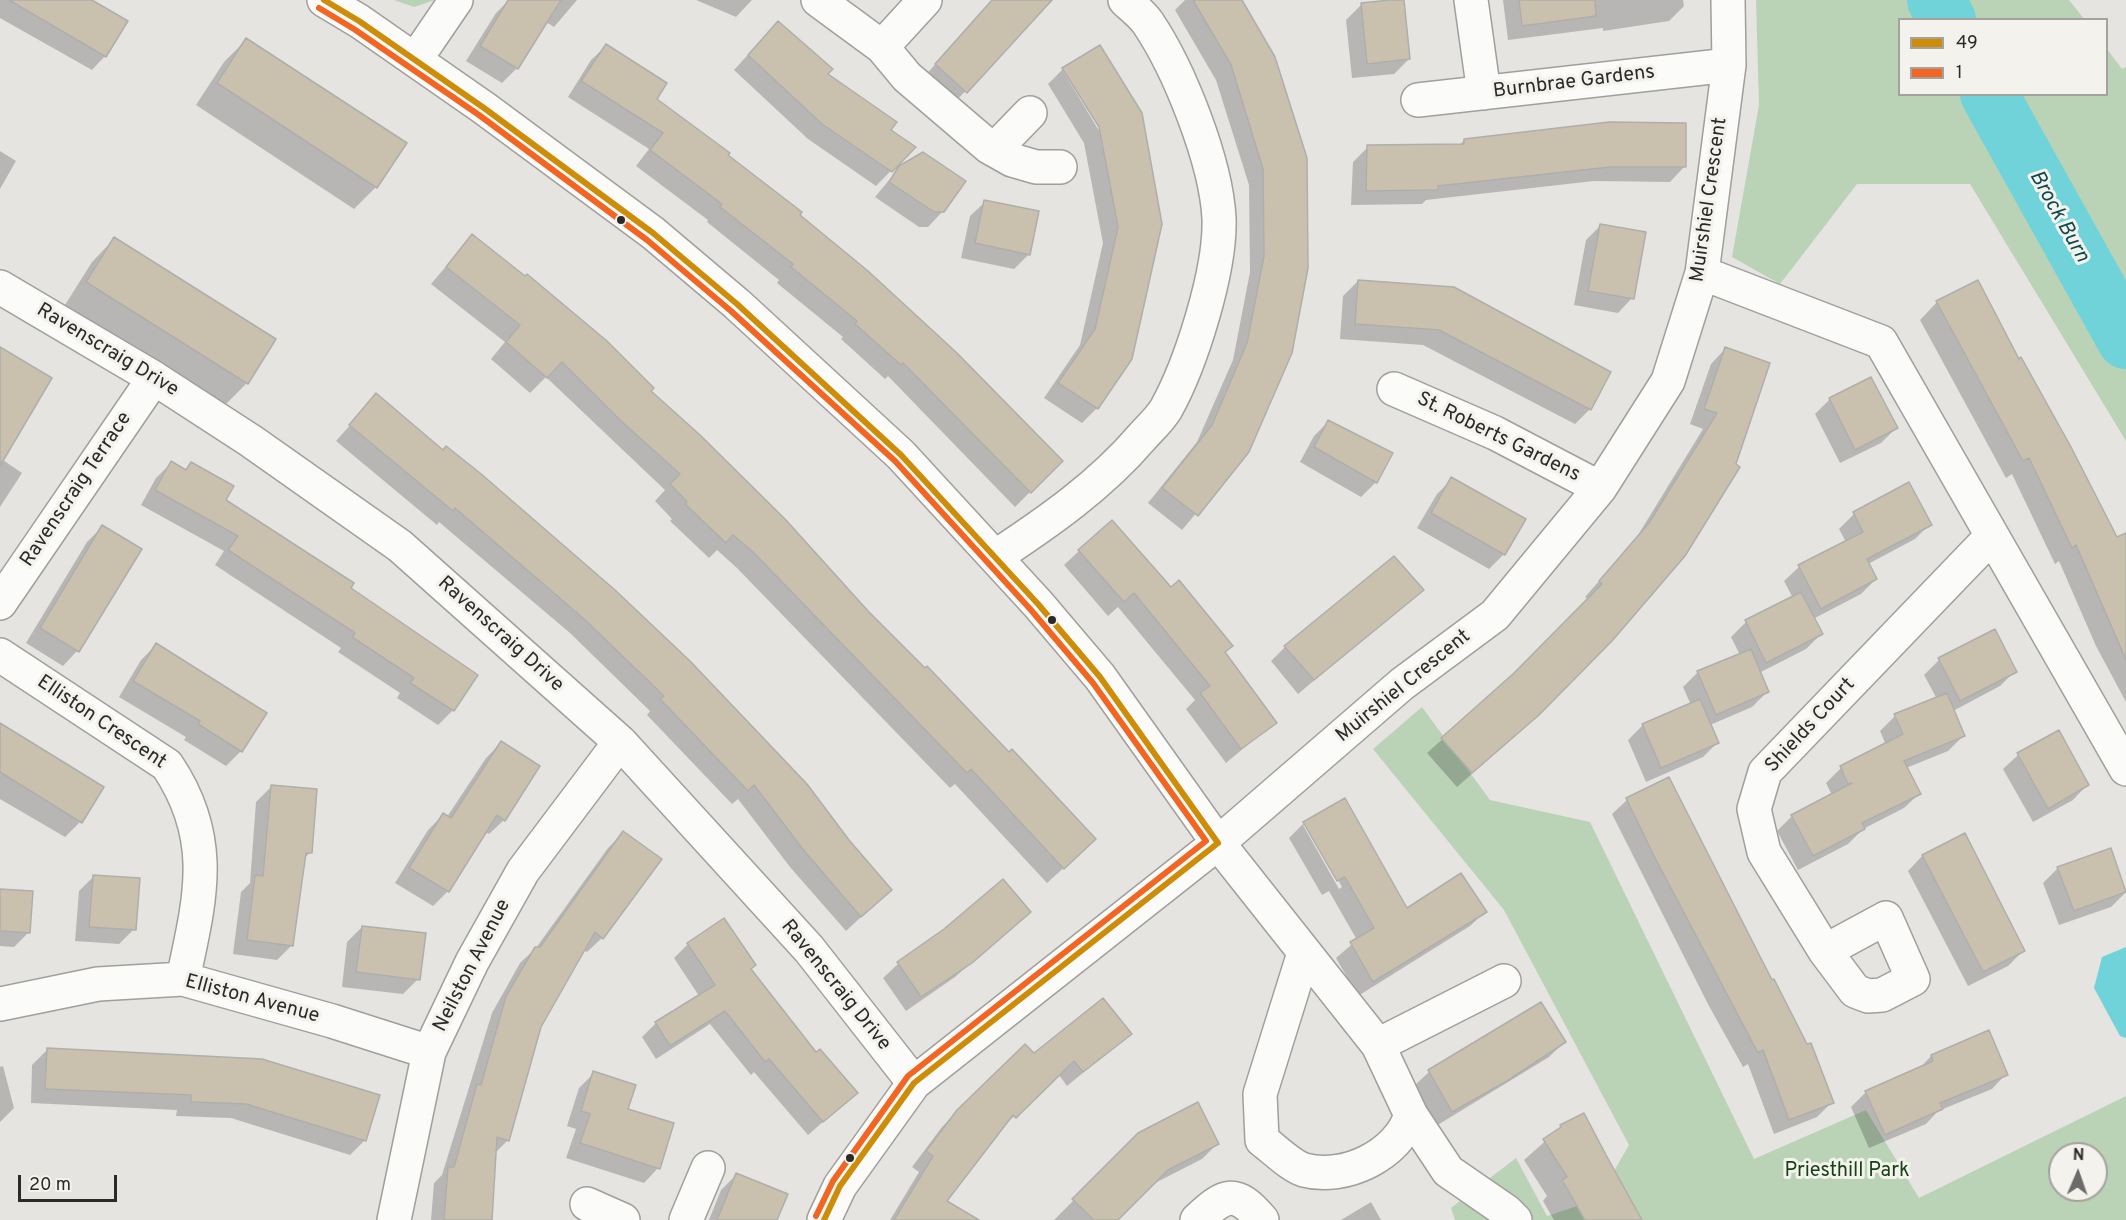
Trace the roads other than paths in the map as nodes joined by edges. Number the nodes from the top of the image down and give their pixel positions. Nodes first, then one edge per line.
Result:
1 (456, 0) edge
2 (818, 0) edge
3 (925, 0) edge
4 (1471, 0) edge
5 (1728, 0) edge
6 (327, 1) edge
7 (1132, 2) edge
8 (882, 47) junction
9 (415, 60) junction
10 (1729, 65) junction
11 (1484, 93) junction
12 (1418, 100) dead end
13 (1030, 113) dead end
14 (994, 150) junction
15 (1060, 167) dead end
16 (1702, 273) junction
17 (0, 287) edge
18 (154, 378) junction
19 (1394, 389) dead end
20 (1600, 488) junction
21 (1992, 536) junction
22 (995, 557) junction
23 (0, 603) edge
24 (0, 655) edge
25 (620, 742) junction
26 (2126, 769) edge
27 (1218, 843) junction
28 (1825, 951) dead end
29 (1304, 952) junction
30 (183, 979) junction
31 (1504, 981) dead end
32 (0, 1004) edge
33 (1378, 1045) junction
34 (429, 1052) junction
35 (914, 1083) junction
36 (1411, 1115) junction
37 (708, 1168) dead end
38 (587, 1204) dead end
39 (394, 1220) edge
40 (623, 1220) edge
41 (686, 1220) edge
42 (824, 1220) edge
43 (1197, 1220) edge
44 (1262, 1220) edge
45 (1515, 1220) edge

1 - 9 street
2 - 8 street
3 - 8 street
4 - 11 street
5 - 10 street, Muirshiel Crescent
6 - 9 street
7 - 22 street
8 - 14 street
9 - 22 street
10 - 11 street, Burnbrae Gardens
10 - 16 street, Muirshiel Crescent
11 - 12 street, Burnbrae Gardens
13 - 14 street
14 - 15 street
16 - 20 street, Muirshiel Crescent
16 - 21 street
17 - 18 street, Ravenscraig Drive
18 - 23 street, Ravenscraig Terrace
18 - 25 street, Ravenscraig Drive
19 - 20 street, St. Roberts Gardens
20 - 27 street, Muirshiel Crescent
21 - 26 street
21 - 28 street, Shields Court
22 - 27 street
24 - 30 street, Elliston Crescent
25 - 34 street, Neilston Avenue
25 - 35 street, Ravenscraig Drive
27 - 29 street
27 - 35 street, Muirshiel Crescent
29 - 33 street
29 - 36 street
30 - 32 street, Elliston Avenue
30 - 34 street, Elliston Avenue
31 - 33 street
33 - 36 street
34 - 39 street, Neilston Avenue
35 - 42 street, Muirshiel Crescent
36 - 45 street
37 - 41 street
38 - 40 street
43 - 44 street

